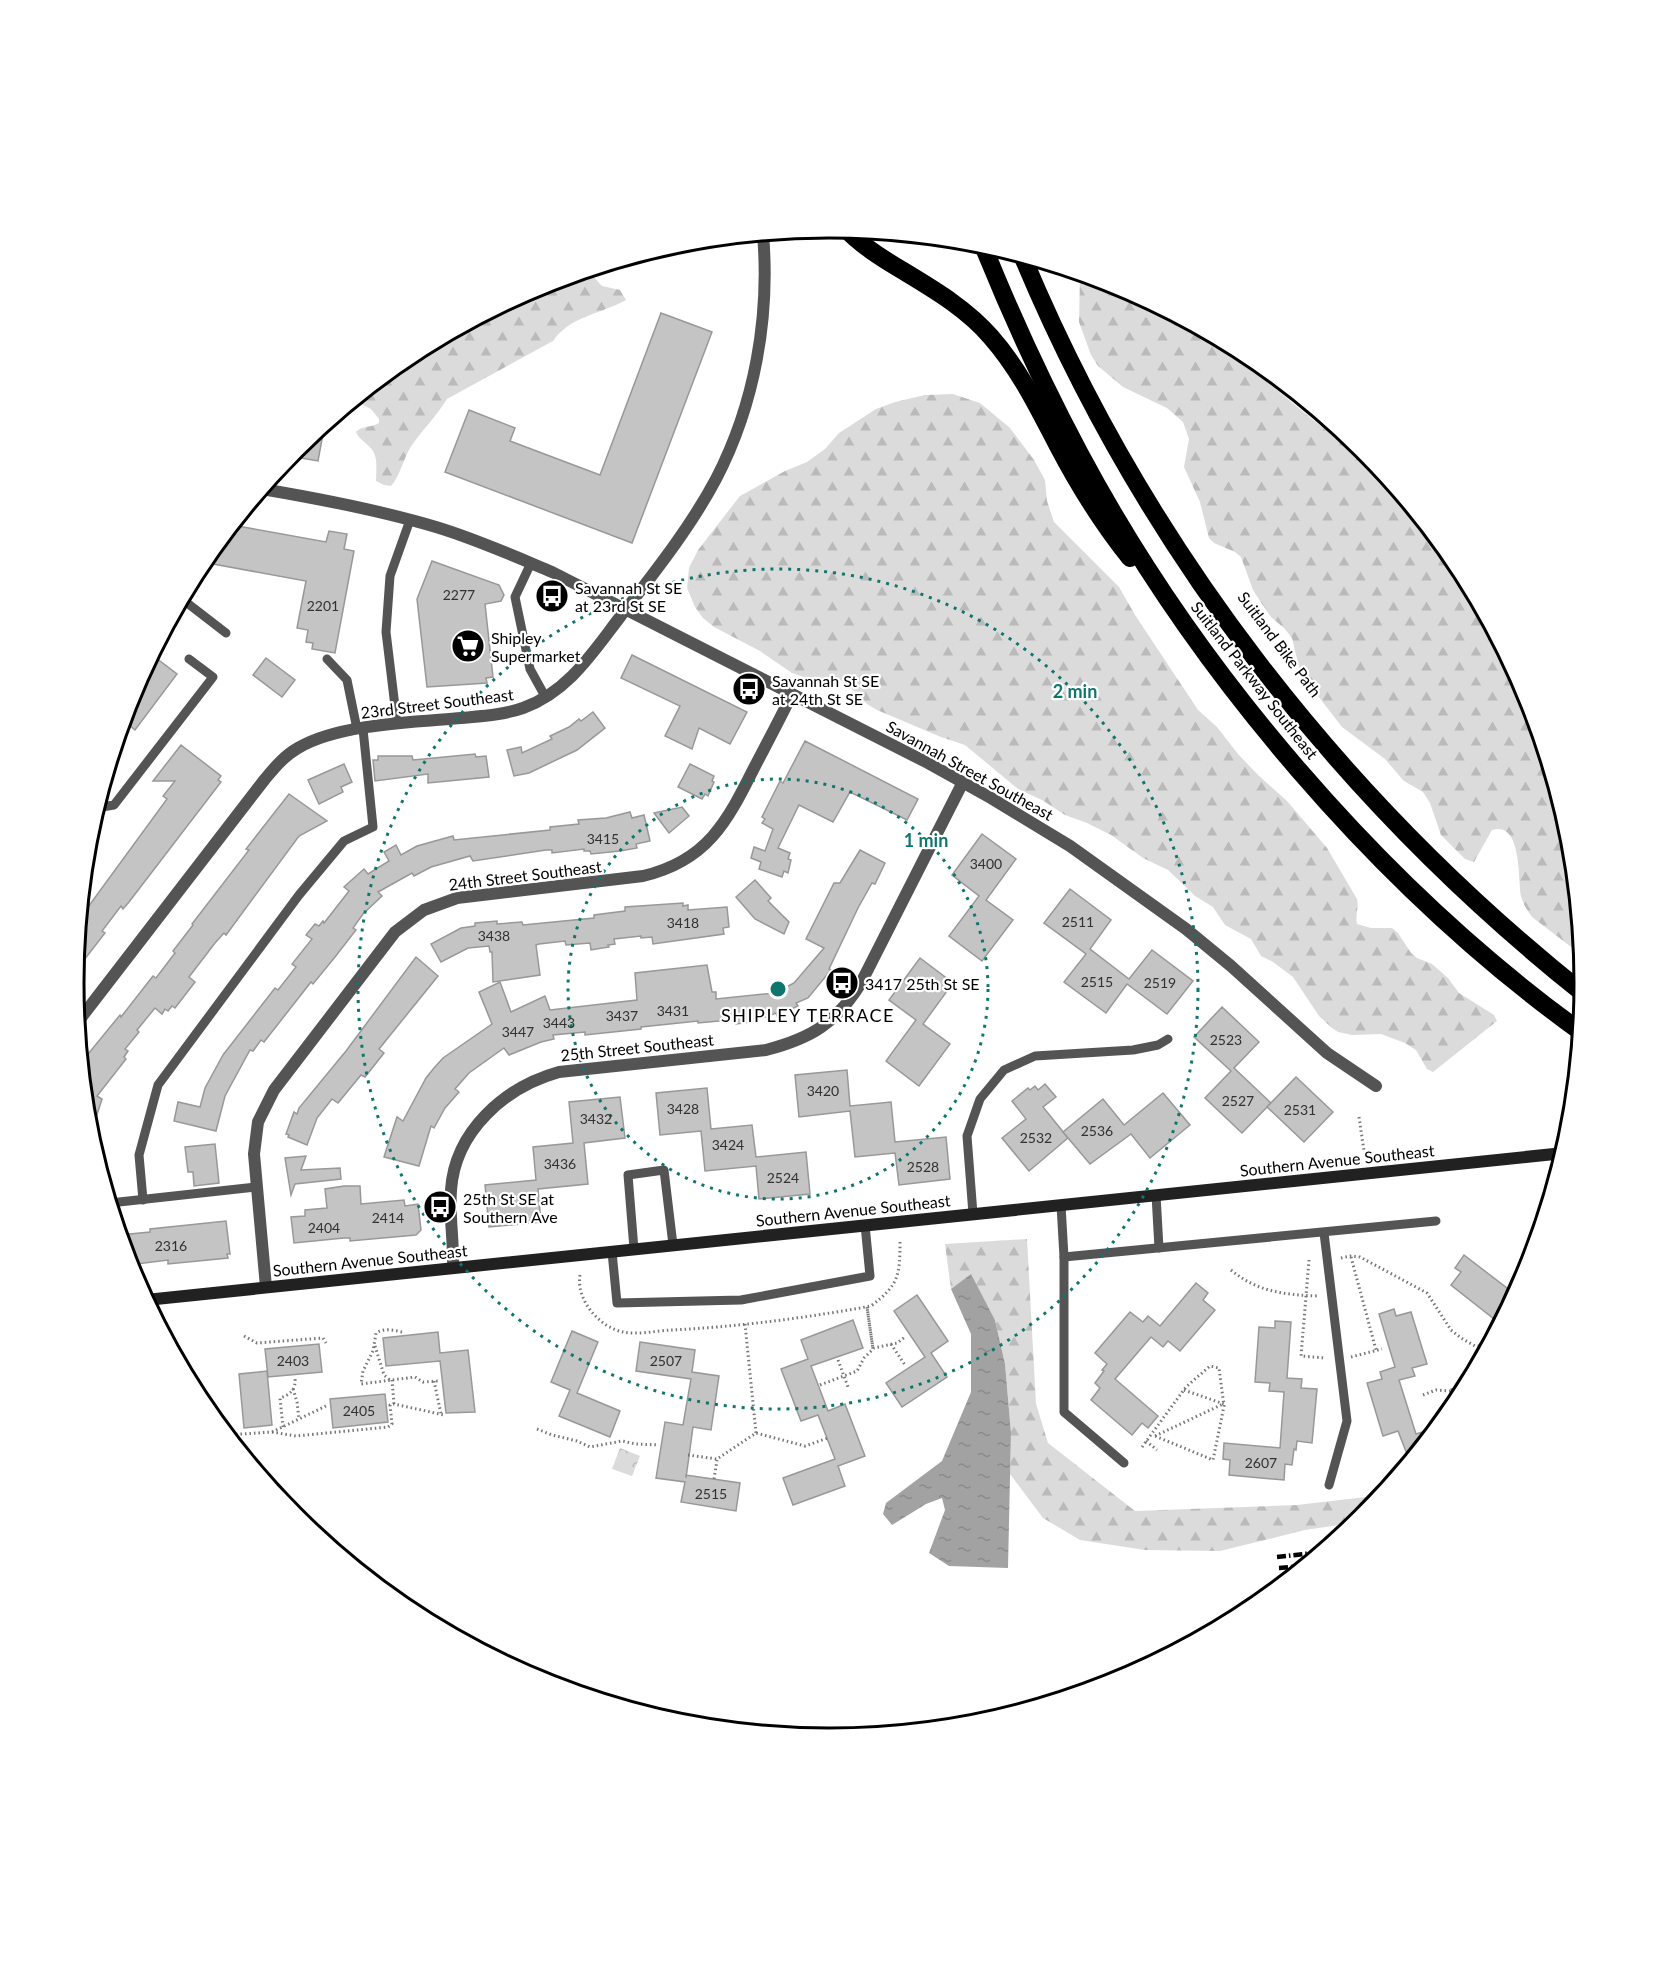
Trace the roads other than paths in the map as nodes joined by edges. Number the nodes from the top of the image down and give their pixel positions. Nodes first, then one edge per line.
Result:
1 (856, 239) edge
2 (763, 241) edge
3 (987, 255) edge
4 (1026, 264) edge
5 (270, 490) edge
6 (410, 520) junction
7 (531, 563) junction
8 (188, 604) edge
9 (625, 611) junction
10 (1187, 626) junction
11 (226, 633) dead end
12 (189, 659) dead end
13 (327, 659) dead end
14 (792, 694) junction
15 (546, 698) junction
16 (397, 723) junction
17 (360, 729) junction
18 (963, 782) junction
19 (105, 806) edge
20 (1575, 986) edge
21 (85, 1012) edge
22 (1573, 1026) edge
23 (1168, 1039) dead end
24 (1376, 1086) dead end
25 (1555, 1154) edge
26 (256, 1187) junction
27 (1156, 1195) junction
28 (143, 1200) junction
29 (117, 1202) edge
30 (1061, 1205) junction
31 (973, 1214) junction
32 (1436, 1221) dead end
33 (865, 1225) junction
34 (1323, 1233) junction
35 (673, 1245) junction
36 (1159, 1248) junction
37 (634, 1249) junction
38 (612, 1252) junction
39 (1064, 1257) junction
40 (453, 1268) junction
41 (266, 1287) junction
42 (155, 1299) edge
43 (1124, 1463) dead end
44 (1329, 1485) dead end

1 - 10 highway
2 - 9 street, 23rd Street Southeast
3 - 10 highway, Suitland Parkway Southeast
4 - 20 highway, Suitland Parkway Southeast
5 - 6 street, Savannah Street Southeast
6 - 7 street, Savannah Street Southeast
6 - 16 lane
7 - 9 street, Savannah Street Southeast
7 - 15 lane
8 - 11 lane
9 - 14 street, Savannah Street Southeast
9 - 15 street, 23rd Street Southeast
10 - 22 highway, Suitland Parkway Southeast
12 - 19 lane
13 - 17 lane
14 - 18 street, Savannah Street Southeast
14 - 26 street, 24th Street Southeast
15 - 16 street, 23rd Street Southeast
16 - 17 street, 23rd Street Southeast
17 - 21 street, 23rd Street Southeast
17 - 28 lane
18 - 24 street, Savannah Street Southeast
18 - 40 street, 25th Street Southeast
23 - 31 lane
25 - 27 main road, Southern Avenue Southeast
26 - 28 lane
26 - 41 street, 24th Street Southeast
27 - 30 main road, Southern Avenue Southeast
27 - 36 lane
28 - 29 lane
30 - 31 main road, Southern Avenue Southeast
30 - 39 lane
31 - 33 main road, Southern Avenue Southeast
32 - 34 lane
33 - 35 main road, Southern Avenue Southeast
33 - 38 lane
34 - 36 lane
34 - 44 lane
35 - 37 main road, Southern Avenue Southeast
35 - 37 lane
36 - 39 lane
37 - 38 main road, Southern Avenue Southeast
38 - 40 main road, Southern Avenue Southeast
39 - 43 lane
40 - 41 main road, Southern Avenue Southeast
41 - 42 main road, Southern Avenue Southeast

